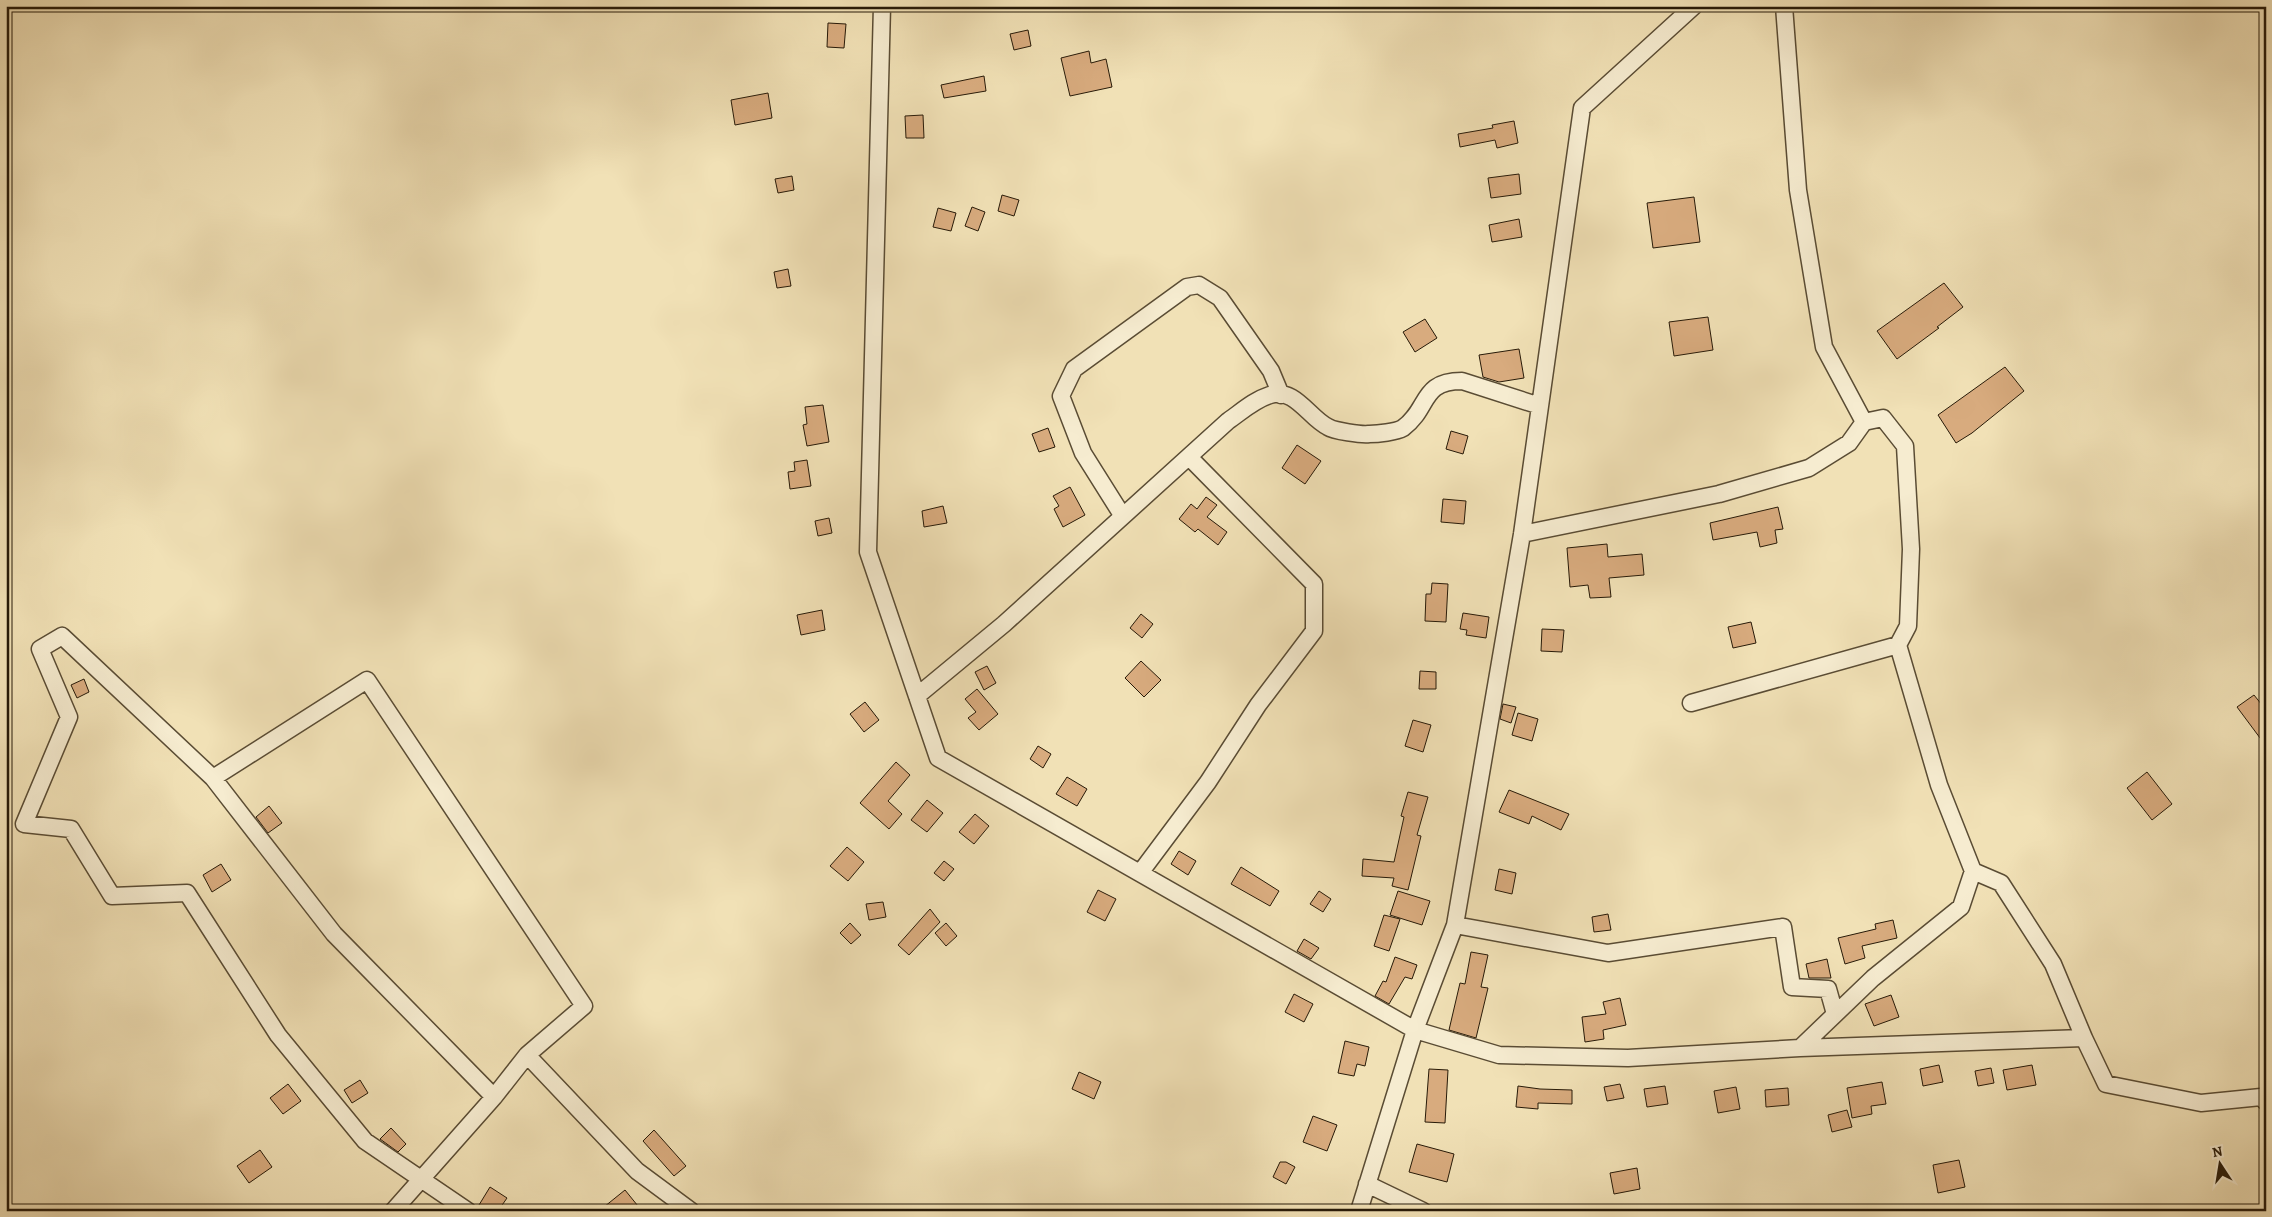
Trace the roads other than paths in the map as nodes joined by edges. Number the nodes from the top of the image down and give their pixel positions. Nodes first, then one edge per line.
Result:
1 (882, 6) edge
2 (1784, 6) edge
3 (1691, 7) edge
4 (1281, 395) junction
5 (1540, 406) junction
6 (1864, 422) junction
7 (1189, 457) junction
8 (1122, 515) junction
9 (1522, 534) junction
10 (1898, 645) junction
11 (917, 696) junction
12 (1692, 703) dead end
13 (213, 778) junction
14 (1973, 871) junction
15 (1140, 873) junction
16 (1455, 925) junction
17 (1835, 1014) junction
18 (1415, 1030) junction
19 (2084, 1038) junction
20 (1800, 1048) junction
21 (526, 1055) junction
22 (494, 1096) junction
23 (2266, 1102) edge
24 (420, 1179) junction
25 (1367, 1184) junction
26 (1426, 1210) edge
27 (393, 1211) edge
28 (468, 1211) edge
29 (691, 1211) edge
30 (1359, 1211) edge

1 - 11 street
2 - 6 street
3 - 5 street
4 - 5 street
4 - 7 street
4 - 8 street
5 - 9 street
6 - 9 street
6 - 10 street
7 - 8 street
7 - 15 street
8 - 11 street
9 - 16 street
10 - 12 street
10 - 14 street
11 - 15 street
13 - 21 street
13 - 22 street
13 - 24 street
14 - 17 street
14 - 19 street
15 - 18 street
16 - 17 street
16 - 18 street
17 - 20 street
18 - 20 street
18 - 25 street
19 - 20 street
19 - 23 street
21 - 22 street
21 - 29 street
22 - 24 street
24 - 27 street
24 - 28 street
25 - 26 street
25 - 30 street

